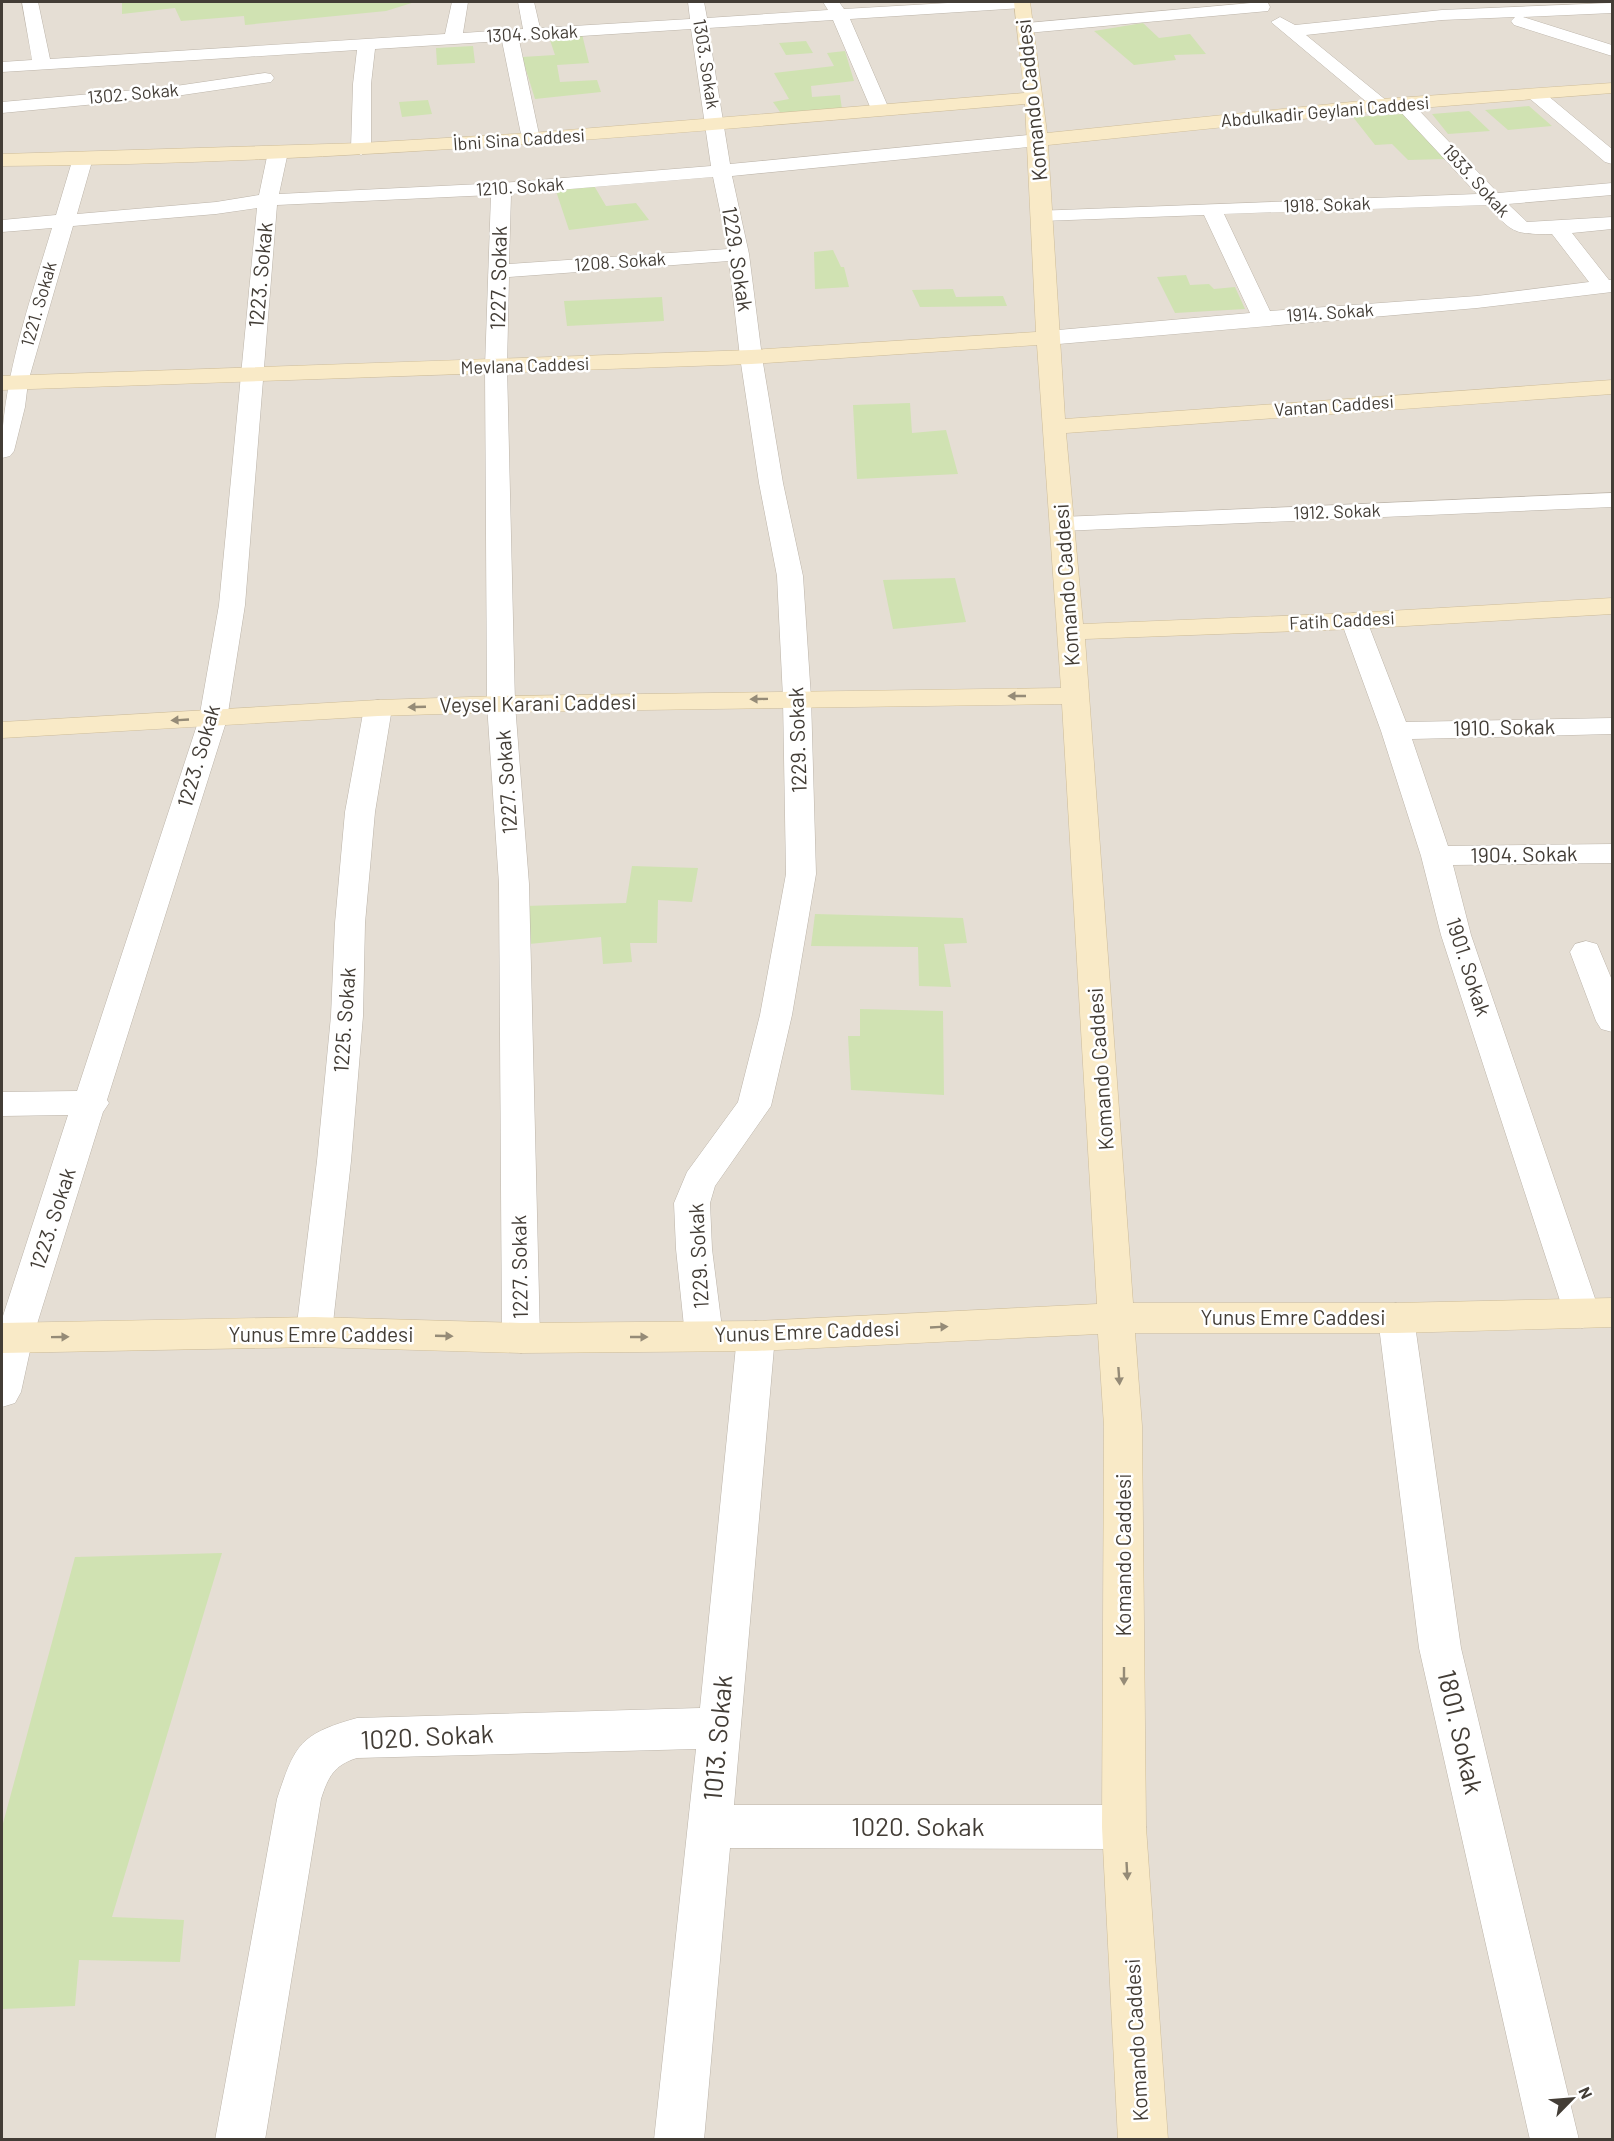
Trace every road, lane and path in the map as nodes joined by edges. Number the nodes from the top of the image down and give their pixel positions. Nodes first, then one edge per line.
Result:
1 (30, 2) edge
2 (460, 2) edge
3 (526, 2) edge
4 (696, 2) edge
5 (1022, 2) edge
6 (1467, 2) edge
7 (1259, 4) edge
8 (835, 8) edge
9 (1612, 8) edge
10 (1488, 13) junction
11 (699, 22) junction
12 (1027, 28) junction
13 (1291, 31) junction
14 (533, 35) junction
15 (510, 36) junction
16 (453, 38) junction
17 (367, 43) junction
18 (1612, 51) edge
19 (42, 65) junction
20 (2, 67) edge
21 (265, 78) dead end
22 (1612, 88) edge
23 (1535, 94) junction
24 (1035, 98) junction
25 (1403, 104) junction
26 (1381, 105) junction
27 (2, 108) edge
28 (880, 109) junction
29 (716, 126) junction
30 (531, 139) junction
31 (1038, 140) junction
32 (361, 149) junction
33 (278, 152) junction
34 (82, 158) junction
35 (1612, 158) edge
36 (2, 160) edge
37 (722, 171) junction
38 (501, 189) junction
39 (1612, 189) edge
40 (1491, 199) junction
41 (268, 200) junction
42 (1212, 210) junction
43 (1042, 216) junction
44 (62, 222) junction
45 (1612, 223) edge
46 (2, 226) edge
47 (1558, 228) junction
48 (740, 254) junction
49 (500, 271) junction
50 (1608, 287) edge
51 (1263, 318) junction
52 (1047, 338) junction
53 (751, 357) junction
54 (496, 367) junction
55 (251, 375) junction
56 (9, 382) edge
57 (1612, 387) edge
58 (1056, 427) junction
59 (2, 451) edge
60 (1612, 500) edge
61 (1062, 524) junction
62 (1612, 606) edge
63 (1354, 621) junction
64 (1071, 632) junction
65 (1075, 696) junction
66 (797, 698) junction
67 (501, 704) junction
68 (378, 708) junction
69 (213, 719) junction
70 (1612, 726) edge
71 (2, 730) edge
72 (1395, 731) junction
73 (1612, 853) edge
74 (1436, 856) junction
75 (1586, 952) dead end
76 (1612, 1021) edge
77 (92, 1103) junction
78 (2, 1104) edge
79 (1597, 1312) edge
80 (1115, 1318) junction
81 (1396, 1318) junction
82 (314, 1332) junction
83 (704, 1336) junction
84 (756, 1336) junction
85 (8, 1338) edge
86 (521, 1338) junction
87 (2, 1392) edge
88 (718, 1728) junction
89 (711, 1826) junction
90 (1124, 1827) junction
91 (240, 2139) edge
92 (679, 2139) edge
93 (1143, 2139) edge
94 (1555, 2139) edge

1 - 19 street
2 - 16 street
3 - 14 street
4 - 11 street, 1303. Sokak
5 - 8 street, 1304. Sokak
5 - 12 street, Komando Caddesi
6 - 10 street
7 - 12 street
7 - 13 street
8 - 11 street, 1304. Sokak
8 - 28 street
9 - 10 street
10 - 13 street
10 - 18 street
11 - 14 street, 1304. Sokak
11 - 29 street, 1303. Sokak
12 - 24 street, Komando Caddesi
13 - 26 street
14 - 15 street, 1304. Sokak
15 - 16 street, 1304. Sokak
15 - 30 street
16 - 17 street, 1304. Sokak
17 - 19 street, 1304. Sokak
17 - 32 street
19 - 20 street, 1304. Sokak
21 - 27 street, 1302. Sokak
22 - 23 street, Abdulkadir Geylani Caddesi
23 - 25 street, Abdulkadir Geylani Caddesi
23 - 35 street
24 - 28 street, İbni Sina Caddesi
24 - 31 street, Komando Caddesi
25 - 26 street, Abdulkadir Geylani Caddesi
25 - 40 street, 1933. Sokak
26 - 31 street, Abdulkadir Geylani Caddesi
28 - 29 street, İbni Sina Caddesi
29 - 30 street, İbni Sina Caddesi
29 - 37 street, 1229. Sokak
30 - 32 street, İbni Sina Caddesi
31 - 37 street, 1210. Sokak
31 - 43 street, Komando Caddesi
32 - 33 street, İbni Sina Caddesi
33 - 34 street, İbni Sina Caddesi
33 - 41 street, 1223. Sokak
34 - 36 street, İbni Sina Caddesi
34 - 44 street, 1221. Sokak
37 - 38 street, 1210. Sokak
37 - 48 street, 1229. Sokak
38 - 41 street, 1210. Sokak
38 - 49 street, 1227. Sokak
39 - 40 street, 1918. Sokak
40 - 42 street, 1918. Sokak
40 - 47 street, 1933. Sokak
41 - 44 street, 1210. Sokak
41 - 55 street, 1223. Sokak
42 - 43 street, 1918. Sokak
42 - 51 street
43 - 52 street, Komando Caddesi
44 - 46 street, 1210. Sokak
44 - 56 street, 1221. Sokak
45 - 47 street, 1933. Sokak
47 - 50 street
48 - 49 street, 1208. Sokak
48 - 53 street, 1229. Sokak
49 - 54 street, 1227. Sokak
50 - 51 street, 1914. Sokak
51 - 52 street, 1914. Sokak
52 - 53 street, Mevlana Caddesi
52 - 58 street, Komando Caddesi
53 - 54 street, Mevlana Caddesi
53 - 66 street, 1229. Sokak
54 - 55 street, Mevlana Caddesi
54 - 67 street, 1227. Sokak
55 - 56 street, Mevlana Caddesi
55 - 69 street, 1223. Sokak
56 - 59 street, 1221. Sokak
57 - 58 street, Vantan Caddesi
58 - 61 street, Komando Caddesi
60 - 61 street, 1912. Sokak
61 - 64 street, Komando Caddesi
62 - 63 street, Fatih Caddesi
63 - 64 street, Fatih Caddesi
63 - 72 street, 1901. Sokak
64 - 65 street, Komando Caddesi
65 -> 66 street, Veysel Karani Caddesi
65 - 80 street, Komando Caddesi
66 -> 67 street, Veysel Karani Caddesi
66 - 83 street, 1229. Sokak
67 -> 68 street, Veysel Karani Caddesi
67 - 86 street, 1227. Sokak
68 - 69 street, Veysel Karani Caddesi
68 - 82 street, 1225. Sokak
69 -> 71 street, Veysel Karani Caddesi
69 - 77 street, 1223. Sokak
70 - 72 street, 1910. Sokak
72 - 74 street, 1901. Sokak
73 - 74 street, 1904. Sokak
74 - 79 street, 1901. Sokak
75 - 76 street
77 - 78 street
77 - 85 street, 1223. Sokak
79 - 81 street, Yunus Emre Caddesi
80 - 81 street, Yunus Emre Caddesi
84 -> 80 street, Yunus Emre Caddesi
80 -> 90 street, Komando Caddesi
81 - 94 street, 1801. Sokak
85 -> 82 street, Yunus Emre Caddesi
82 -> 86 street, Yunus Emre Caddesi
83 - 84 street, Yunus Emre Caddesi
86 -> 83 street, Yunus Emre Caddesi
84 - 88 street, 1013. Sokak
85 - 87 street, 1223. Sokak
88 - 89 street, 1013. Sokak
88 - 91 street, 1020. Sokak
89 - 90 street, 1020. Sokak
89 - 92 street, 1013. Sokak
90 -> 93 street, Komando Caddesi

